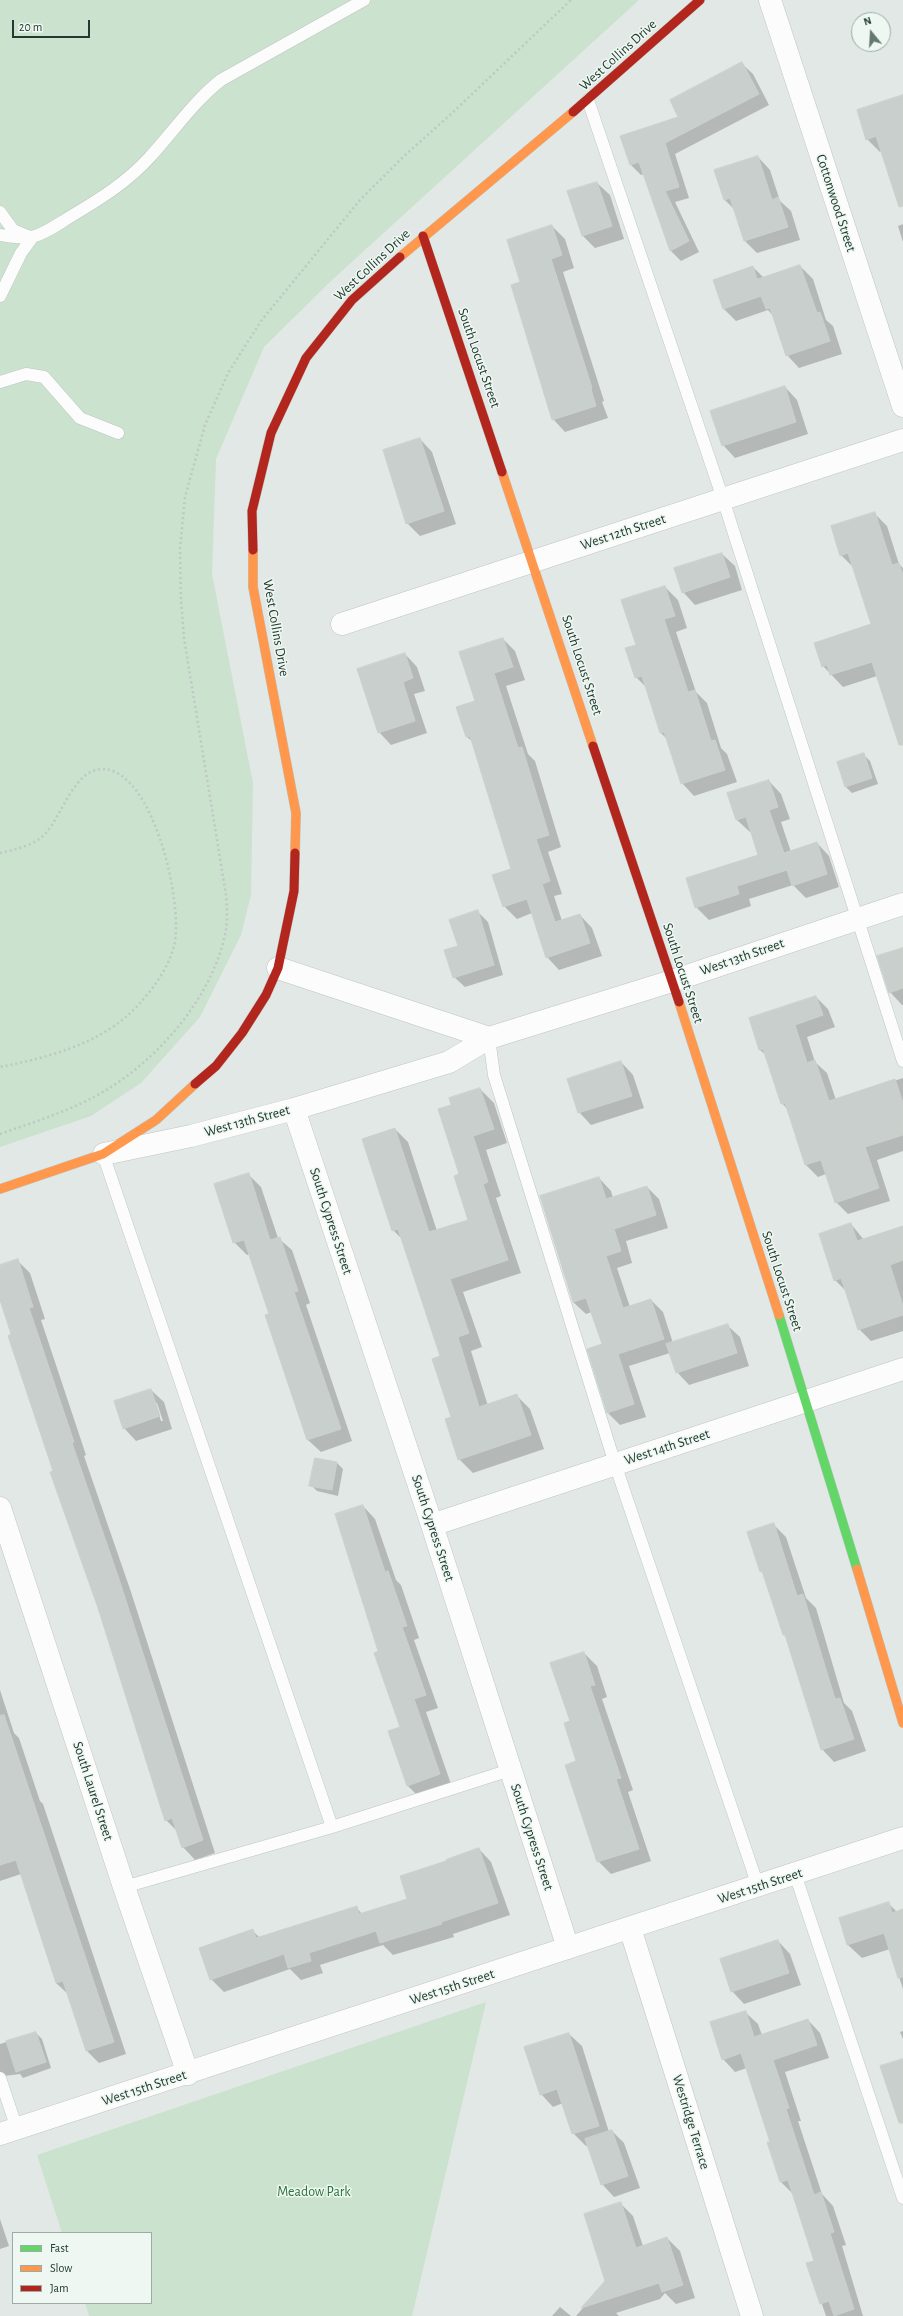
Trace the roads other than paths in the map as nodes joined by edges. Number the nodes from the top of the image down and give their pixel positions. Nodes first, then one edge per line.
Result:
1 (364, 0) edge
2 (700, 0) edge
3 (770, 0) edge
4 (588, 100) junction
5 (0, 212) edge
6 (0, 235) edge
7 (423, 236) junction
8 (32, 238) junction
9 (0, 296) edge
10 (0, 382) edge
11 (903, 406) edge
12 (118, 433) dead end
13 (903, 440) edge
14 (723, 499) junction
15 (534, 562) junction
16 (342, 624) dead end
17 (903, 904) edge
18 (857, 918) junction
19 (278, 968) junction
20 (672, 981) junction
21 (489, 1038) junction
22 (903, 1061) edge
23 (294, 1109) junction
24 (103, 1154) junction
25 (0, 1189) edge
26 (903, 1369) edge
27 (806, 1401) junction
28 (615, 1464) junction
29 (0, 1508) edge
30 (432, 1525) junction
31 (903, 1723) edge
32 (510, 1770) junction
33 (332, 1827) junction
34 (903, 1838) edge
35 (795, 1874) junction
36 (124, 1886) junction
37 (758, 1886) junction
38 (630, 1928) junction
39 (568, 1948) junction
40 (188, 2074) junction
41 (0, 2078) edge
42 (8, 2131) edge
43 (903, 2198) edge
44 (752, 2316) edge

1 - 8 lane
2 - 4 street, West Collins Drive
3 - 11 street, Cottonwood Street
4 - 7 street, West Collins Drive
4 - 14 lane
5 - 8 lane
6 - 8 lane
7 - 15 street, South Locust Street
7 - 19 street, West Collins Drive
8 - 9 lane
10 - 12 lane
13 - 14 street, West 12th Street
14 - 15 street, West 12th Street
14 - 18 lane
15 - 16 street, West 12th Street
15 - 20 street, South Locust Street
17 - 18 street, West 13th Street
18 - 20 street, West 13th Street
18 - 22 lane
19 - 21 street
19 - 24 street, West Collins Drive
20 - 21 street, West 13th Street
20 - 27 street, South Locust Street
21 - 23 street, West 13th Street
21 - 28 lane
23 - 24 street, West 13th Street
23 - 30 street, South Cypress Street
24 - 25 street, West 13th Street
24 - 33 lane
26 - 27 street, West 14th Street
27 - 28 street, West 14th Street
27 - 31 street, South Locust Street
28 - 30 street, West 14th Street
28 - 37 lane
29 - 36 street, South Laurel Street
30 - 32 street, South Cypress Street
32 - 33 lane
32 - 39 street, South Cypress Street
33 - 36 lane
34 - 35 street, West 15th Street
35 - 37 street, West 15th Street
35 - 43 lane
36 - 40 street, South Laurel Street
37 - 38 street, West 15th Street
38 - 39 street, West 15th Street
38 - 44 street, Westridge Terrace
39 - 40 street, West 15th Street
40 - 42 street, West 15th Street
41 - 42 lane

